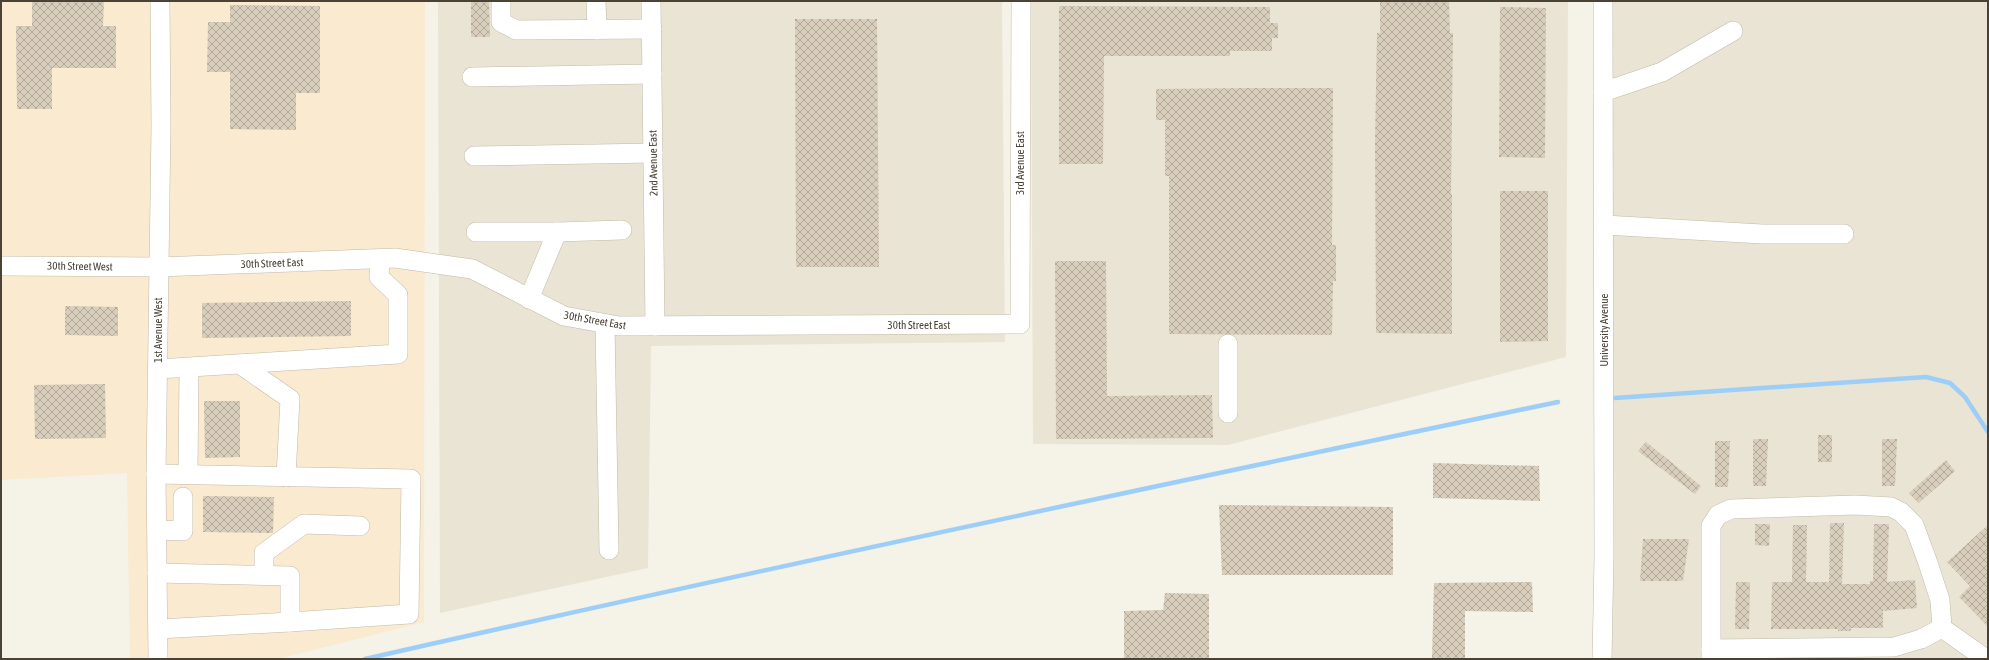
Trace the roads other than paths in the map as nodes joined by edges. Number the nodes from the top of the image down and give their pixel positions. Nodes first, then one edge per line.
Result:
1 (160, 1) edge
2 (501, 1) edge
3 (596, 1) edge
4 (651, 1) edge
5 (1021, 1) edge
6 (1603, 1) edge
7 (652, 28) junction
8 (597, 30) junction
9 (1733, 30) dead end
10 (652, 74) junction
11 (472, 77) dead end
12 (1603, 92) junction
13 (653, 153) junction
14 (474, 156) dead end
15 (1604, 225) junction
16 (622, 230) dead end
17 (476, 232) dead end
18 (557, 232) junction
19 (1844, 234) dead end
20 (380, 259) junction
21 (1, 266) edge
22 (158, 267) junction
23 (529, 299) junction
24 (605, 324) junction
25 (1020, 324) joint
26 (655, 326) junction
27 (1228, 344) dead end
28 (241, 365) junction
29 (189, 368) junction
30 (158, 369) junction
31 (1228, 413) dead end
32 (156, 474) junction
33 (188, 474) junction
34 (286, 477) junction
35 (183, 497) dead end
36 (360, 526) dead end
37 (156, 530) junction
38 (610, 550) dead end
39 (157, 574) junction
40 (264, 574) junction
41 (290, 622) junction
42 (1942, 628) junction
43 (158, 629) junction
44 (1711, 654) edge
45 (158, 659) edge
46 (1602, 659) edge
47 (1986, 659) edge

1 - 22 street, 1st Avenue West
2 - 8 street
3 - 8 street
4 - 7 street, 2nd Avenue East
5 - 25 street, 3rd Avenue East
6 - 12 street, University Avenue
7 - 8 street
7 - 10 street, 2nd Avenue East
9 - 12 street
10 - 11 street
10 - 13 street, 2nd Avenue East
12 - 15 street, University Avenue
13 - 14 street
13 - 26 street, 2nd Avenue East
15 - 19 street
15 - 46 street, University Avenue
16 - 18 street
17 - 18 street
18 - 23 street
20 - 22 street, 30th Street East
20 - 23 street, 30th Street East
20 - 28 street
21 - 22 street, 30th Street West
22 - 30 street, 1st Avenue West
23 - 24 street, 30th Street East
24 - 26 street, 30th Street East
24 - 38 street
25 - 26 street, 30th Street East
27 - 31 street
28 - 29 street
28 - 34 street
29 - 30 street
29 - 33 street
30 - 32 street, 1st Avenue West
32 - 33 street
32 - 37 street, 1st Avenue West
33 - 34 street
34 - 41 street
35 - 37 street
36 - 40 street
37 - 39 street, 1st Avenue West
39 - 40 street
39 - 43 street, 1st Avenue West
40 - 41 street
41 - 43 street
42 - 44 street
42 - 44 street
42 - 47 street
43 - 45 street, 1st Avenue West

